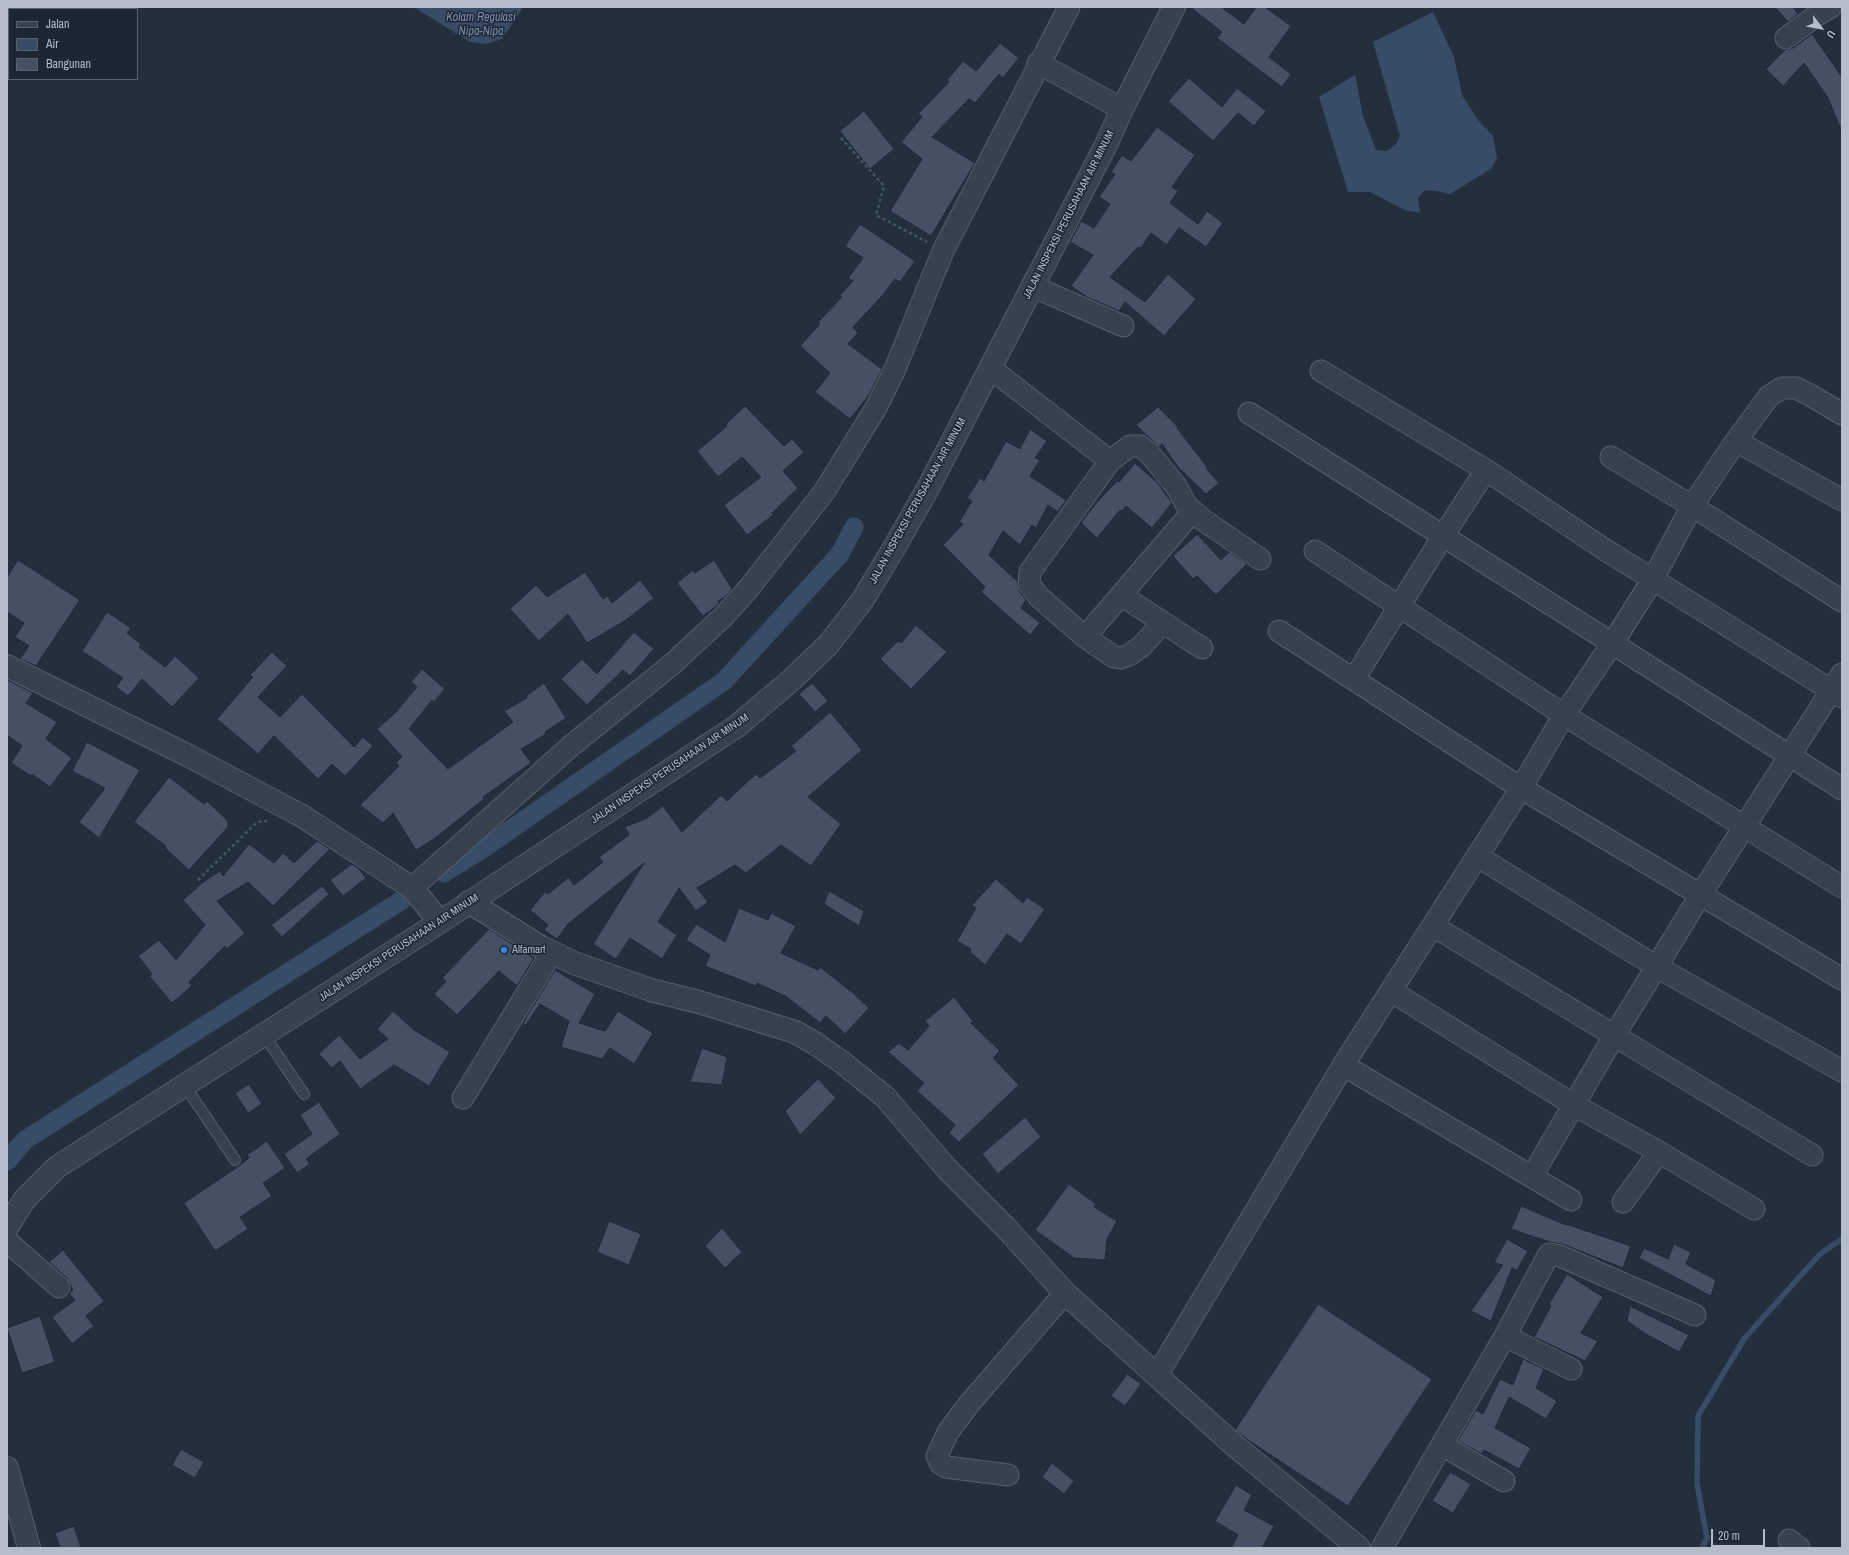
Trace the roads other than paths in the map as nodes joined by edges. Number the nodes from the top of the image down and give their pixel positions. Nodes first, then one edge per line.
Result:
1 (1068, 7) edge
2 (1174, 7) edge
3 (1831, 7) edge
4 (1836, 7) edge
5 (1842, 18) edge
6 (1786, 38) dead end
7 (1038, 63) junction
8 (1122, 109) junction
9 (1032, 286) junction
10 (1123, 326) dead end
11 (990, 368) junction
12 (1321, 371) dead end
13 (1249, 413) dead end
14 (1842, 414) edge
15 (1736, 441) junction
16 (1610, 457) dead end
17 (1110, 461) junction
18 (1486, 470) junction
19 (1842, 500) edge
20 (1692, 506) junction
21 (1193, 511) junction
22 (1442, 536) junction
23 (1315, 551) dead end
24 (1260, 559) dead end
25 (1653, 579) junction
26 (1121, 595) junction
27 (1842, 601) edge
28 (1399, 606) junction
29 (1162, 623) junction
30 (1279, 631) dead end
31 (1085, 637) junction
32 (1612, 644) junction
33 (1202, 648) dead end
34 (10, 671) edge
35 (1354, 679) junction
36 (1839, 687) edge
37 (1564, 715) junction
38 (1789, 756) junction
39 (1521, 788) junction
40 (1842, 789) edge
41 (1743, 826) junction
42 (1477, 856) junction
43 (1842, 887) edge
44 (412, 888) junction
45 (1700, 894) junction
46 (469, 902) junction
47 (440, 922) junction
48 (1433, 926) junction
49 (552, 952) junction
50 (1657, 967) junction
51 (1842, 979) edge
52 (1391, 991) junction
53 (264, 1035) junction
54 (1614, 1036) junction
55 (1343, 1065) junction
56 (1842, 1071) edge
57 (185, 1086) junction
58 (304, 1094) dead end
59 (463, 1098) dead end
60 (1574, 1105) junction
61 (1659, 1152) junction
62 (1812, 1155) dead end
63 (235, 1160) dead end
64 (1532, 1176) junction
65 (1571, 1200) dead end
66 (1623, 1202) dead end
67 (1754, 1209) dead end
68 (7, 1227) edge
69 (7, 1241) edge
70 (59, 1287) dead end
71 (1065, 1293) junction
72 (1695, 1315) dead end
73 (1505, 1336) junction
74 (1571, 1369) dead end
75 (1156, 1375) junction
76 (1442, 1446) junction
77 (7, 1468) edge
78 (1008, 1475) dead end
79 (1504, 1481) dead end
80 (28, 1548) edge
81 (1359, 1548) edge
82 (1382, 1548) edge

1 - 7 street
2 - 8 street, JALAN INSPEKSI PERUSAHAAN AIR MINUM
3 - 6 street
4 - 5 street
7 - 8 street
7 - 44 street
8 - 9 street, JALAN INSPEKSI PERUSAHAAN AIR MINUM
9 - 10 street
9 - 11 street, JALAN INSPEKSI PERUSAHAAN AIR MINUM
11 - 17 street
11 - 46 street, JALAN INSPEKSI PERUSAHAAN AIR MINUM
12 - 18 street
13 - 22 street
14 - 15 street
15 - 19 street
15 - 20 street
16 - 20 street
17 - 21 street
17 - 31 street
18 - 22 street
18 - 25 street
20 - 25 street
20 - 27 street
21 - 24 street
21 - 26 street
22 - 28 street
22 - 32 street
23 - 28 street
25 - 32 street
25 - 36 street
26 - 29 street
26 - 31 street
28 - 35 street
28 - 37 street
29 - 31 street
29 - 33 street
30 - 35 street
32 - 37 street
32 - 38 street
34 - 44 street
35 - 39 street
36 - 38 street
37 - 39 street
37 - 41 street
38 - 40 street
38 - 41 street
39 - 42 street
39 - 45 street
41 - 43 street
41 - 45 street
42 - 48 street
42 - 50 street
44 - 47 street
45 - 50 street
45 - 51 street
46 - 47 street, JALAN INSPEKSI PERUSAHAAN AIR MINUM
46 - 49 street
47 - 53 street, JALAN INSPEKSI PERUSAHAAN AIR MINUM
48 - 52 street
48 - 54 street
49 - 59 street
49 - 71 street
50 - 54 street
50 - 56 street
52 - 55 street
52 - 60 street
53 - 57 street, JALAN INSPEKSI PERUSAHAAN AIR MINUM
53 - 58 lane
54 - 60 street
54 - 62 street
55 - 64 street
55 - 75 street
57 - 63 lane
57 - 68 street, JALAN INSPEKSI PERUSAHAAN AIR MINUM
60 - 61 street
60 - 64 street
61 - 66 street
61 - 67 street
64 - 65 street
69 - 70 street
71 - 75 street
71 - 78 street
72 - 73 street
73 - 74 street
73 - 76 street
75 - 81 street
76 - 79 street
76 - 82 street
77 - 80 street

